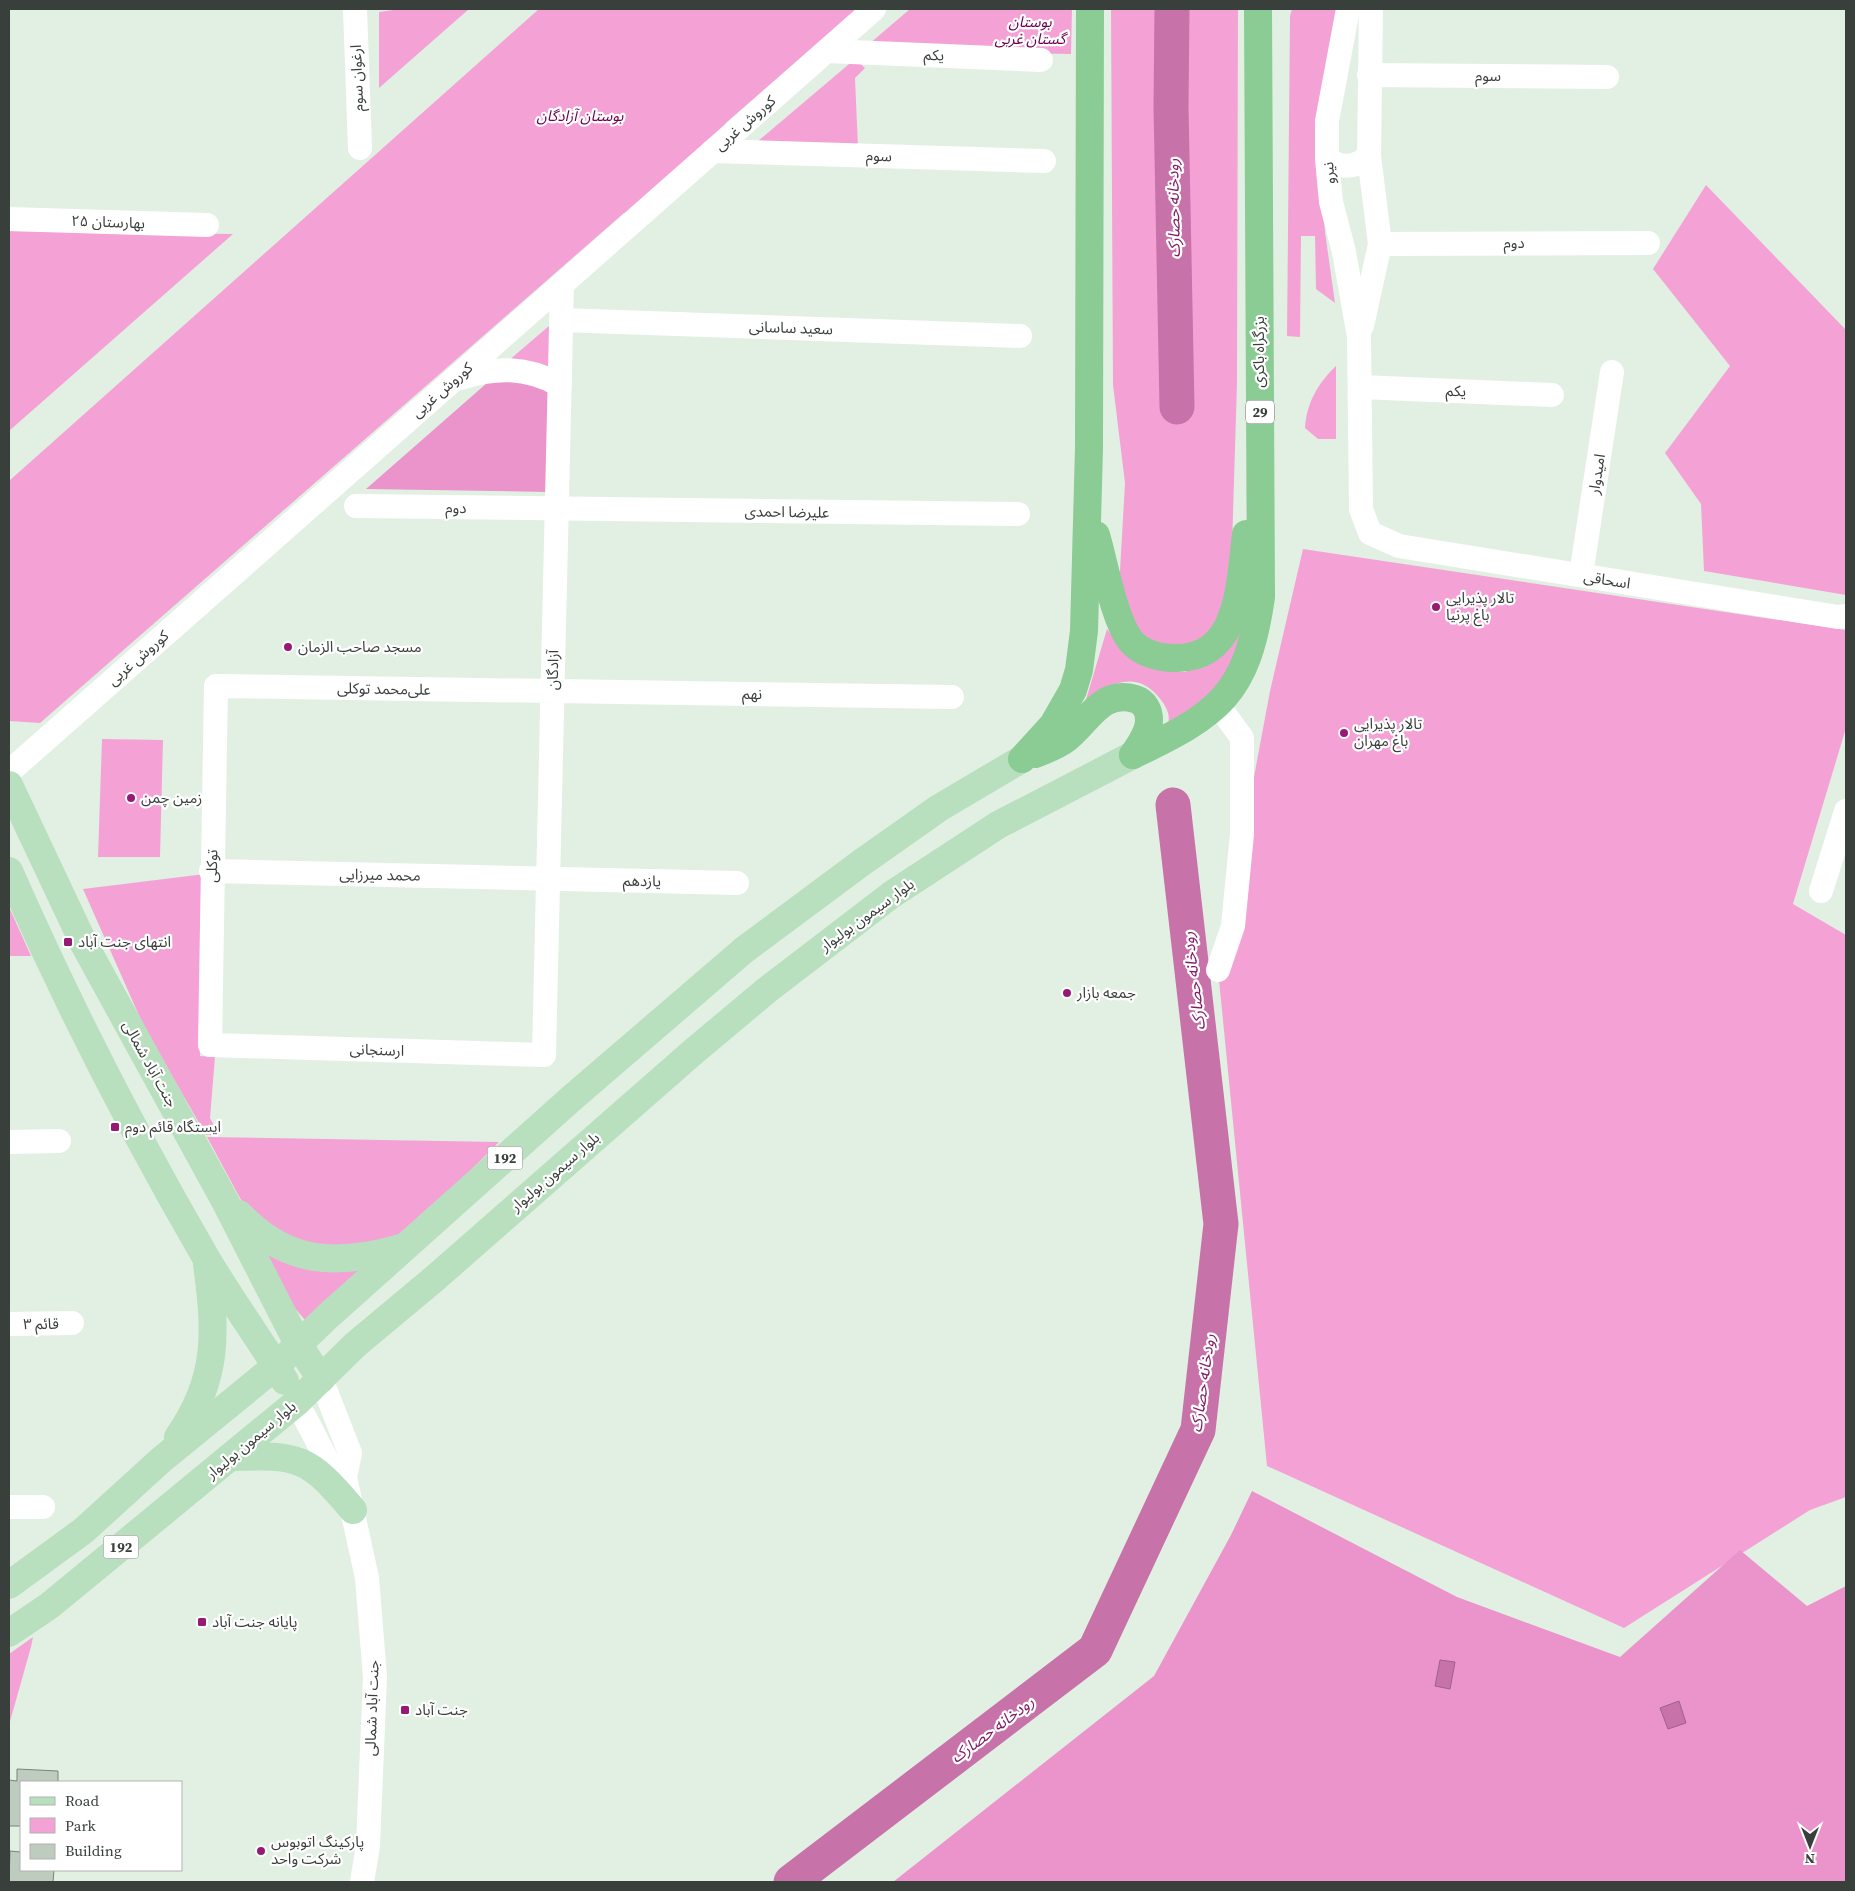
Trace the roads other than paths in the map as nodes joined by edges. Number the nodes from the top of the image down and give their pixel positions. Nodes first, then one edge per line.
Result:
1 (355, 9) edge
2 (874, 9) edge
3 (1090, 9) edge
4 (1258, 9) edge
5 (1348, 9) edge
6 (1371, 9) edge
7 (827, 51) junction
8 (1041, 60) dead end
9 (1369, 75) junction
10 (1607, 77) dead end
11 (360, 148) dead end
12 (713, 151) junction
13 (1369, 156) junction
14 (1327, 159) junction
15 (1044, 161) dead end
16 (9, 219) edge
17 (208, 225) dead end
18 (1648, 243) dead end
19 (1380, 244) junction
20 (562, 284) junction
21 (561, 320) junction
22 (1020, 336) dead end
23 (1359, 337) junction
24 (1612, 372) dead end
25 (453, 380) junction
26 (560, 385) junction
27 (1361, 387) junction
28 (1552, 395) dead end
29 (1260, 430) junction
30 (356, 506) dead end
31 (1088, 507) junction
32 (557, 509) junction
33 (1018, 514) dead end
34 (1370, 534) joint
35 (1581, 575) junction
36 (1846, 616) edge
37 (216, 686) joint
38 (552, 691) junction
39 (952, 697) dead end
40 (1218, 705) junction
41 (1133, 755) junction
42 (1022, 759) junction
43 (9, 772) edge
44 (9, 786) edge
45 (1846, 811) edge
46 (9, 871) edge
47 (211, 871) junction
48 (548, 878) junction
49 (737, 883) dead end
50 (1821, 891) dead end
51 (1218, 970) dead end
52 (210, 1045) joint
53 (544, 1055) joint
54 (59, 1141) dead end
55 (9, 1142) edge
56 (226, 1201) junction
57 (405, 1247) junction
58 (206, 1257) junction
59 (72, 1323) dead end
60 (9, 1324) edge
61 (298, 1344) junction
62 (276, 1366) junction
63 (321, 1379) junction
64 (297, 1402) junction
65 (231, 1457) junction
66 (161, 1460) junction
67 (345, 1476) junction
68 (9, 1507) edge
69 (43, 1507) dead end
70 (353, 1510) junction
71 (9, 1585) edge
72 (9, 1633) edge
73 (362, 1882) edge

1 - 11 street, ارغوان سوم
2 - 7 street, کوروش غربی
3 - 31 highway
4 - 29 highway, بزرگراه باکری / 29
5 - 14 street, نیرو
6 - 9 street, نیرو
7 - 8 street, یکم
7 - 12 street, کوروش غربی
9 - 10 street, سوم
9 - 13 street, نیرو
12 - 15 street, سوم
12 - 20 street, کوروش غربی
13 - 14 street
13 - 19 street, نیرو
14 - 23 street, نیرو
16 - 17 street, بهارستان ۲۵
18 - 19 street, دوم
19 - 23 street, نیرو
20 - 21 street, آزادگان
20 - 25 street, کوروش غربی
21 - 22 street, سعید ساسانی
21 - 26 street, آزادگان
23 - 27 street, نیرو
24 - 35 street, امیدوار
25 - 26 street
25 - 43 street, کوروش غربی
26 - 32 street, آزادگان
27 - 28 street, یکم
27 - 34 street, نیرو
29 - 31 highway
29 - 40 highway, بزرگراه باکری / 29
30 - 32 street, دوم
31 - 42 highway
32 - 33 street, علیرضا احمدی
32 - 38 street, آزادگان
34 - 35 street, اسحاقی
35 - 36 street, اسحاقی
37 - 38 street, علی‌محمد توکلی
37 - 47 street, توکلی
38 - 39 street, نهم
38 - 48 street, آزادگان
40 - 41 highway, بزرگراه باکری / 29
40 - 51 street
41 - 42 highway
41 - 63 main road, بلوار سیمون بولیوار / 192
42 - 57 main road, 192
44 - 56 main road, جنت آباد شمالی
45 - 50 street
46 - 58 main road
47 - 48 street, محمد میرزایی
47 - 52 street, توکلی
48 - 49 street, یازدهم
48 - 53 street, آزادگان
52 - 53 street, ارسنجانی
54 - 55 street
56 - 57 main road
56 - 61 main road, جنت آباد شمالی
57 - 61 main road, 192
58 - 62 main road
58 - 66 main road
59 - 60 street, قائم ۳
61 - 62 main road, 192
61 - 63 main road, جنت آباد شمالی
62 - 64 main road
62 - 66 main road, 192
63 - 64 main road, بلوار سیمون بولیوار / 192
63 - 67 street, جنت آباد شمالی
64 - 65 main road, بلوار سیمون بولیوار / 192
64 - 67 street
65 - 70 main road
65 - 72 main road, بلوار سیمون بولیوار / 192
66 - 71 main road, 192
67 - 70 street, جنت آباد شمالی
68 - 69 street
70 - 73 street, جنت آباد شمالی

